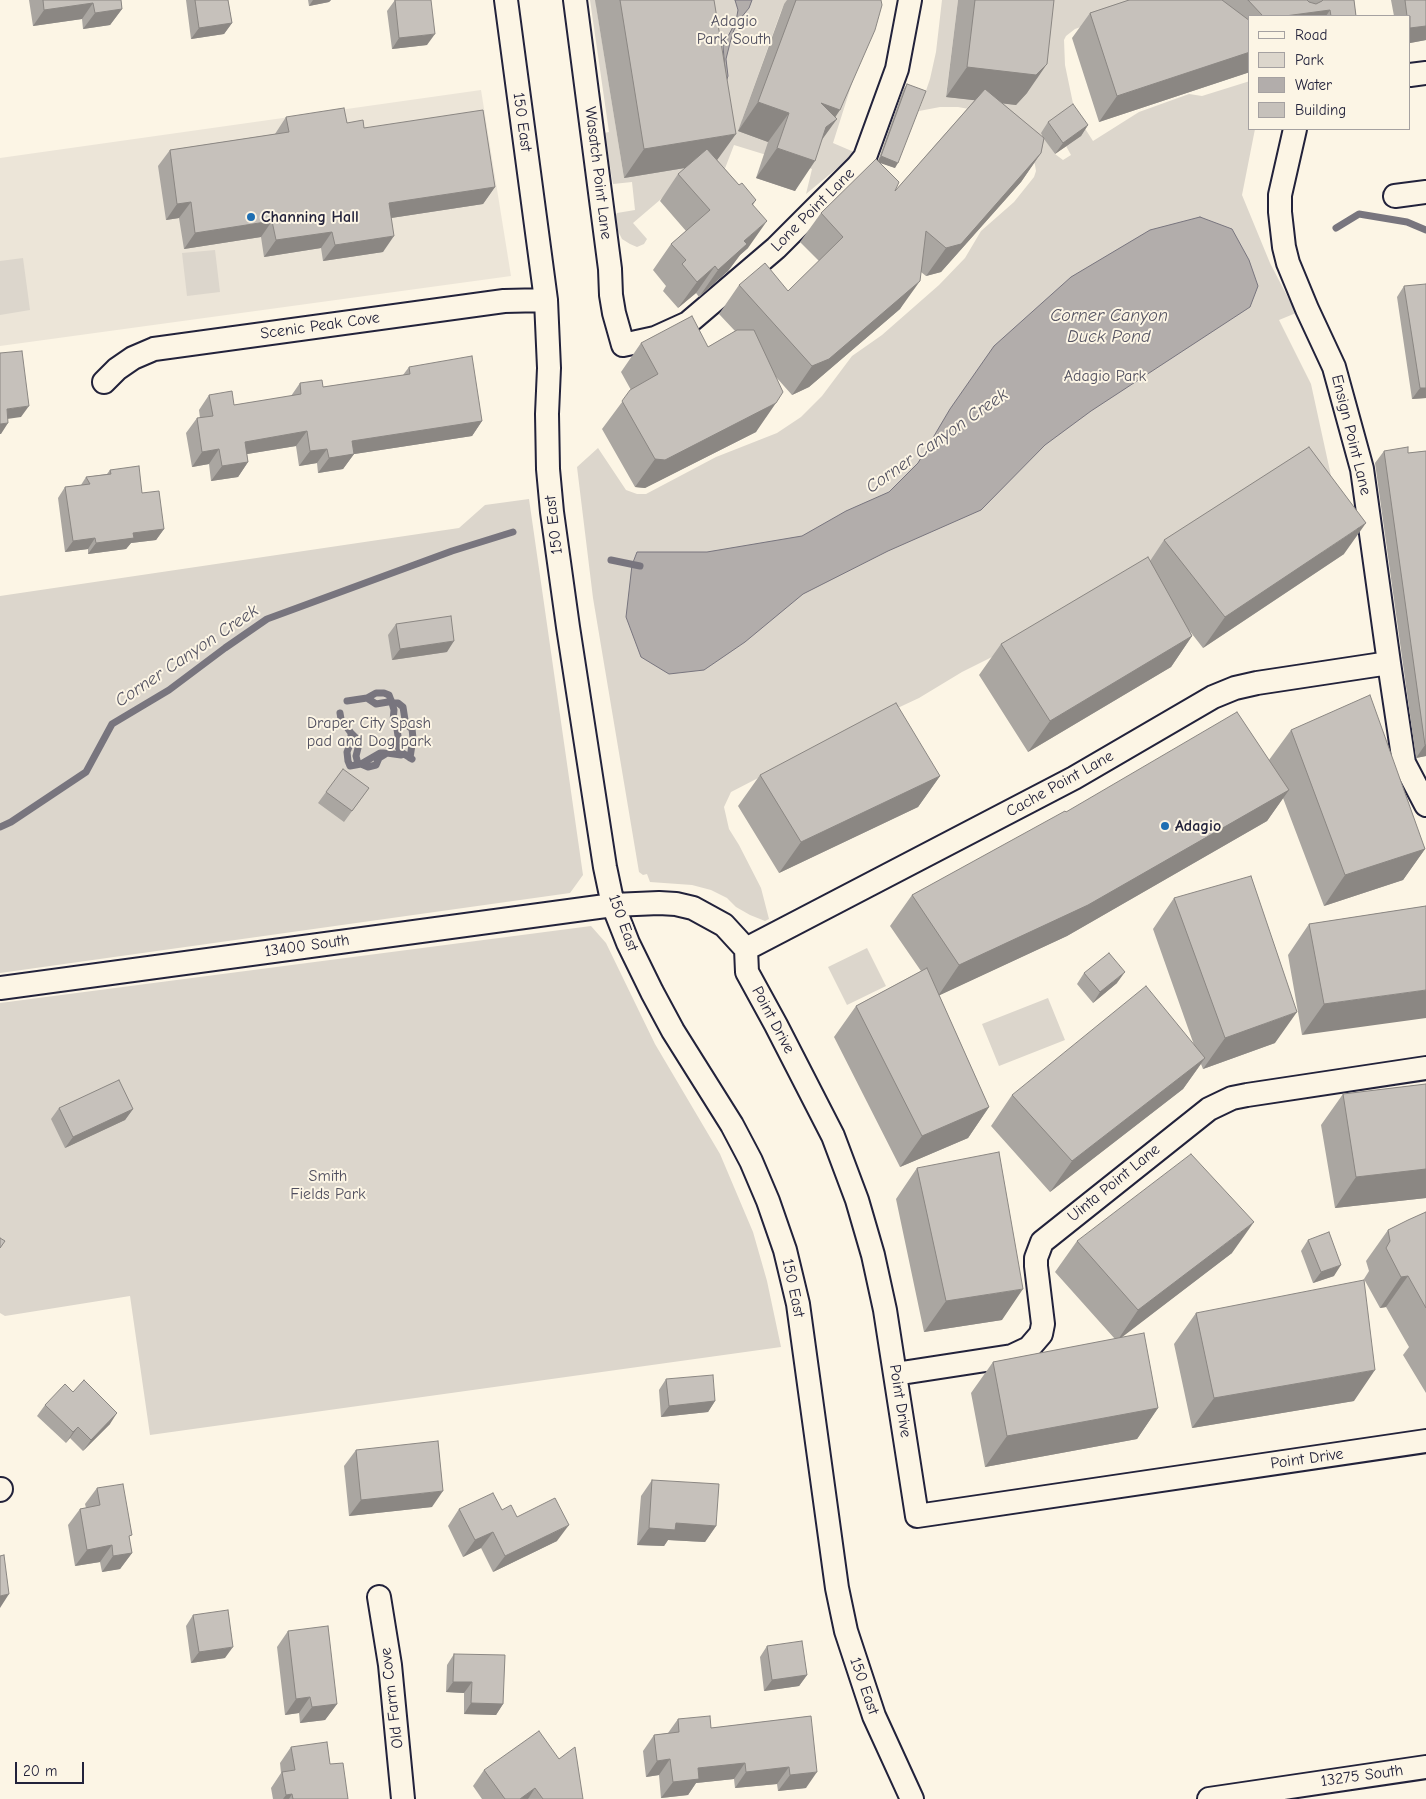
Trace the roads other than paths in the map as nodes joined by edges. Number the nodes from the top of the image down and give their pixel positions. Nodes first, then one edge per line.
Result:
1 (506, 0) edge
2 (575, 0) edge
3 (910, 0) edge
4 (1426, 73) edge
5 (1411, 75) edge
6 (1295, 130) edge
7 (1426, 192) edge
8 (1395, 196) dead end
9 (546, 300) junction
10 (623, 345) joint
11 (104, 382) dead end
12 (1389, 663) junction
13 (1426, 805) edge
14 (614, 905) junction
15 (746, 949) junction
16 (0, 988) edge
17 (1426, 1068) edge
18 (896, 1374) junction
19 (1426, 1441) edge
20 (379, 1597) dead end
21 (1426, 1767) edge
22 (404, 1799) edge
23 (912, 1799) edge
24 (1209, 1799) edge

1 - 9 street, 150 East
2 - 10 street, Wasatch Point Lane
3 - 10 street, Lone Point Lane
4 - 5 street
6 - 12 street, Ensign Point Lane
7 - 8 street
9 - 11 street, Scenic Peak Cove
9 - 14 street, 150 East
12 - 13 street, Ensign Point Lane
12 - 15 street, Cache Point Lane
14 - 15 street
14 - 16 street, 13400 South
14 - 23 street, 150 East
15 - 18 street, Point Drive
17 - 18 street, Uinta Point Lane
18 - 19 street, Point Drive
20 - 22 street, Old Farm Cove
21 - 24 street, 13275 South

